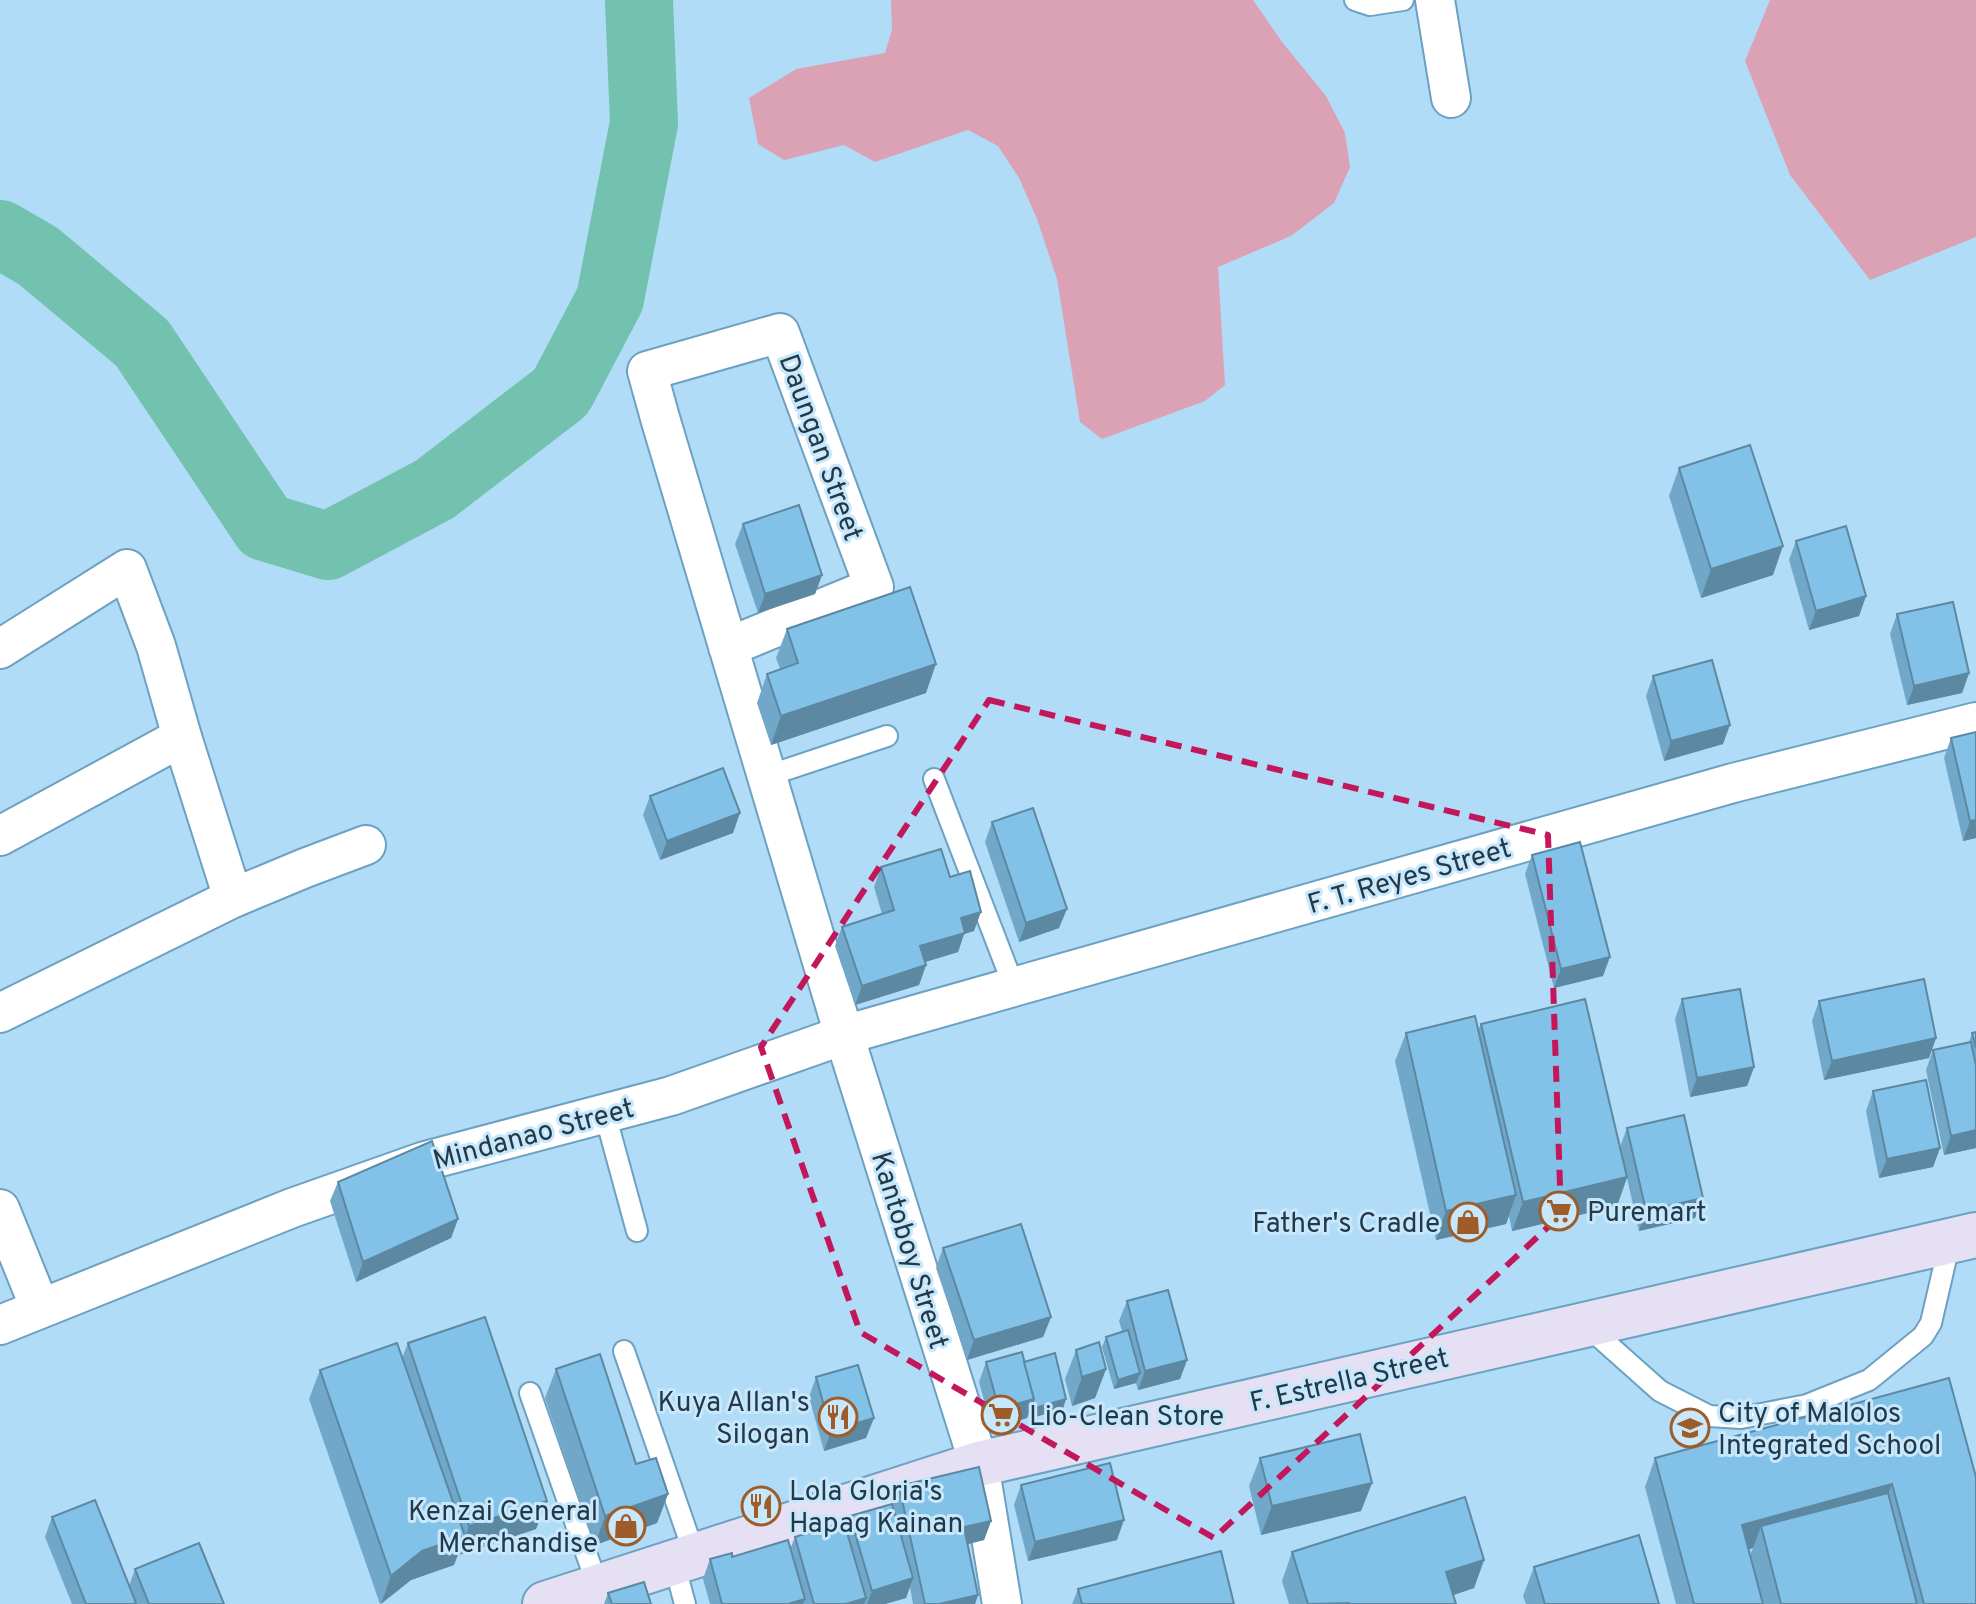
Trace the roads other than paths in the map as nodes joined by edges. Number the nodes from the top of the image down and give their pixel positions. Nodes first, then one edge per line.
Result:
1 (1355, 0) edge
2 (1403, 0) edge
3 (1435, 0) edge
4 (1451, 98) dead end
5 (728, 647) junction
6 (0, 649) edge
7 (1976, 722) edge
8 (887, 736) dead end
9 (182, 737) junction
10 (767, 776) junction
11 (934, 779) dead end
12 (0, 836) edge
13 (366, 845) dead end
14 (233, 898) junction
15 (1014, 987) junction
16 (0, 1013) edge
17 (844, 1035) junction
18 (605, 1114) junction
19 (0, 1209) edge
20 (637, 1231) dead end
21 (1963, 1238) edge
22 (40, 1308) junction
23 (1586, 1324) junction
24 (0, 1325) edge
25 (624, 1351) dead end
26 (530, 1393) dead end
27 (979, 1464) junction
28 (684, 1559) junction
29 (598, 1587) junction
30 (545, 1604) edge
31 (685, 1604) edge
32 (1002, 1604) edge

1 - 2 lane
3 - 4 street
5 - 5 street, Daungan Street
5 - 10 street, Daungan Street
6 - 9 street
7 - 15 street, F. T. Reyes Street
8 - 10 lane
9 - 12 street
9 - 14 street
10 - 17 street, Daungan Street
11 - 15 lane
13 - 14 street
14 - 16 street
15 - 17 street, F. T. Reyes Street
17 - 18 street, Mindanao Street
17 - 27 street, Kantoboy Street
18 - 20 lane
18 - 22 street, Mindanao Street
19 - 22 street
21 - 23 main road, F. Estrella Street
21 - 23 lane
22 - 24 street, Mindanao Street
23 - 27 main road, F. Estrella Street
25 - 28 lane
26 - 29 lane
27 - 28 main road, F. Estrella Street
27 - 32 street, Kantoboy Street
28 - 29 main road, F. Estrella Street
28 - 31 lane
29 - 30 main road, F. Estrella Street

